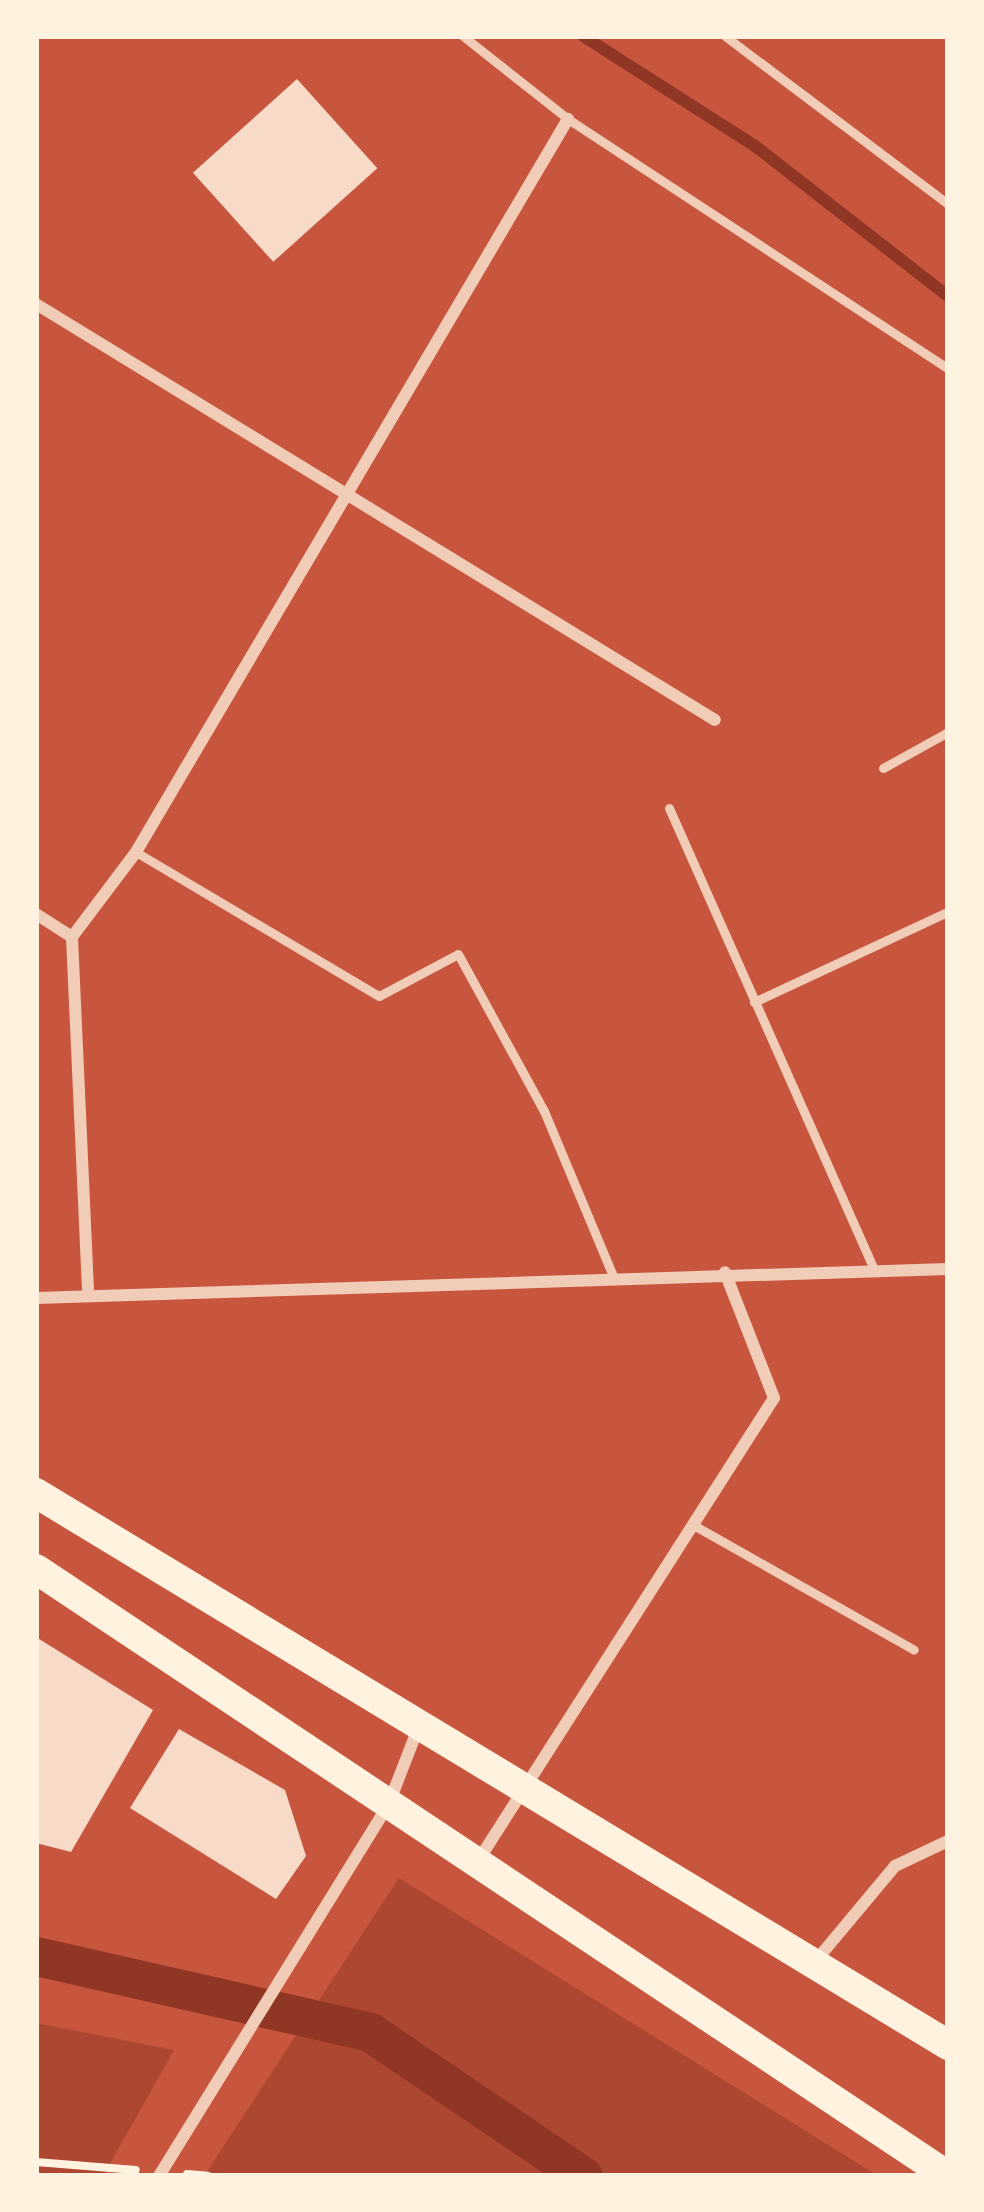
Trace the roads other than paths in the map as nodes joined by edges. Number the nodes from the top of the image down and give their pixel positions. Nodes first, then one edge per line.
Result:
1 (464, 36) edge
2 (725, 36) edge
3 (568, 119) junction
4 (948, 203) edge
5 (36, 304) edge
6 (948, 369) edge
7 (340, 490) junction
8 (715, 720) dead end
9 (948, 732) edge
10 (883, 768) dead end
11 (669, 808) dead end
12 (136, 852) junction
13 (36, 914) edge
14 (945, 914) edge
15 (72, 937) junction
16 (754, 1002) junction
17 (873, 1267) junction
18 (948, 1269) edge
19 (724, 1272) junction
20 (614, 1278) junction
21 (88, 1291) junction
22 (36, 1298) edge
23 (36, 1492) edge
24 (697, 1527) junction
25 (36, 1569) edge
26 (914, 1649) dead end
27 (420, 1725) junction
28 (527, 1783) junction
29 (389, 1803) junction
30 (948, 1840) edge
31 (476, 1865) junction
32 (819, 1957) junction
33 (948, 2044) edge
34 (159, 2176) edge
35 (948, 2176) edge

1 - 3 lane
2 - 4 lane
3 - 6 lane
3 - 7 street
5 - 7 street
7 - 8 street
7 - 12 street
9 - 10 lane
11 - 16 lane
12 - 15 street
12 - 20 lane
13 - 15 street
14 - 16 lane
15 - 21 street
16 - 17 lane
17 - 18 street
17 - 19 street
19 - 20 street
19 - 24 street
20 - 21 street
21 - 22 street
23 - 27 main road
24 - 26 lane
24 - 28 street
25 - 29 main road
27 - 28 main road
27 - 29 street
28 - 31 street
28 - 32 main road
29 - 31 main road
29 - 34 street
30 - 32 street
31 - 35 main road
32 - 33 main road

